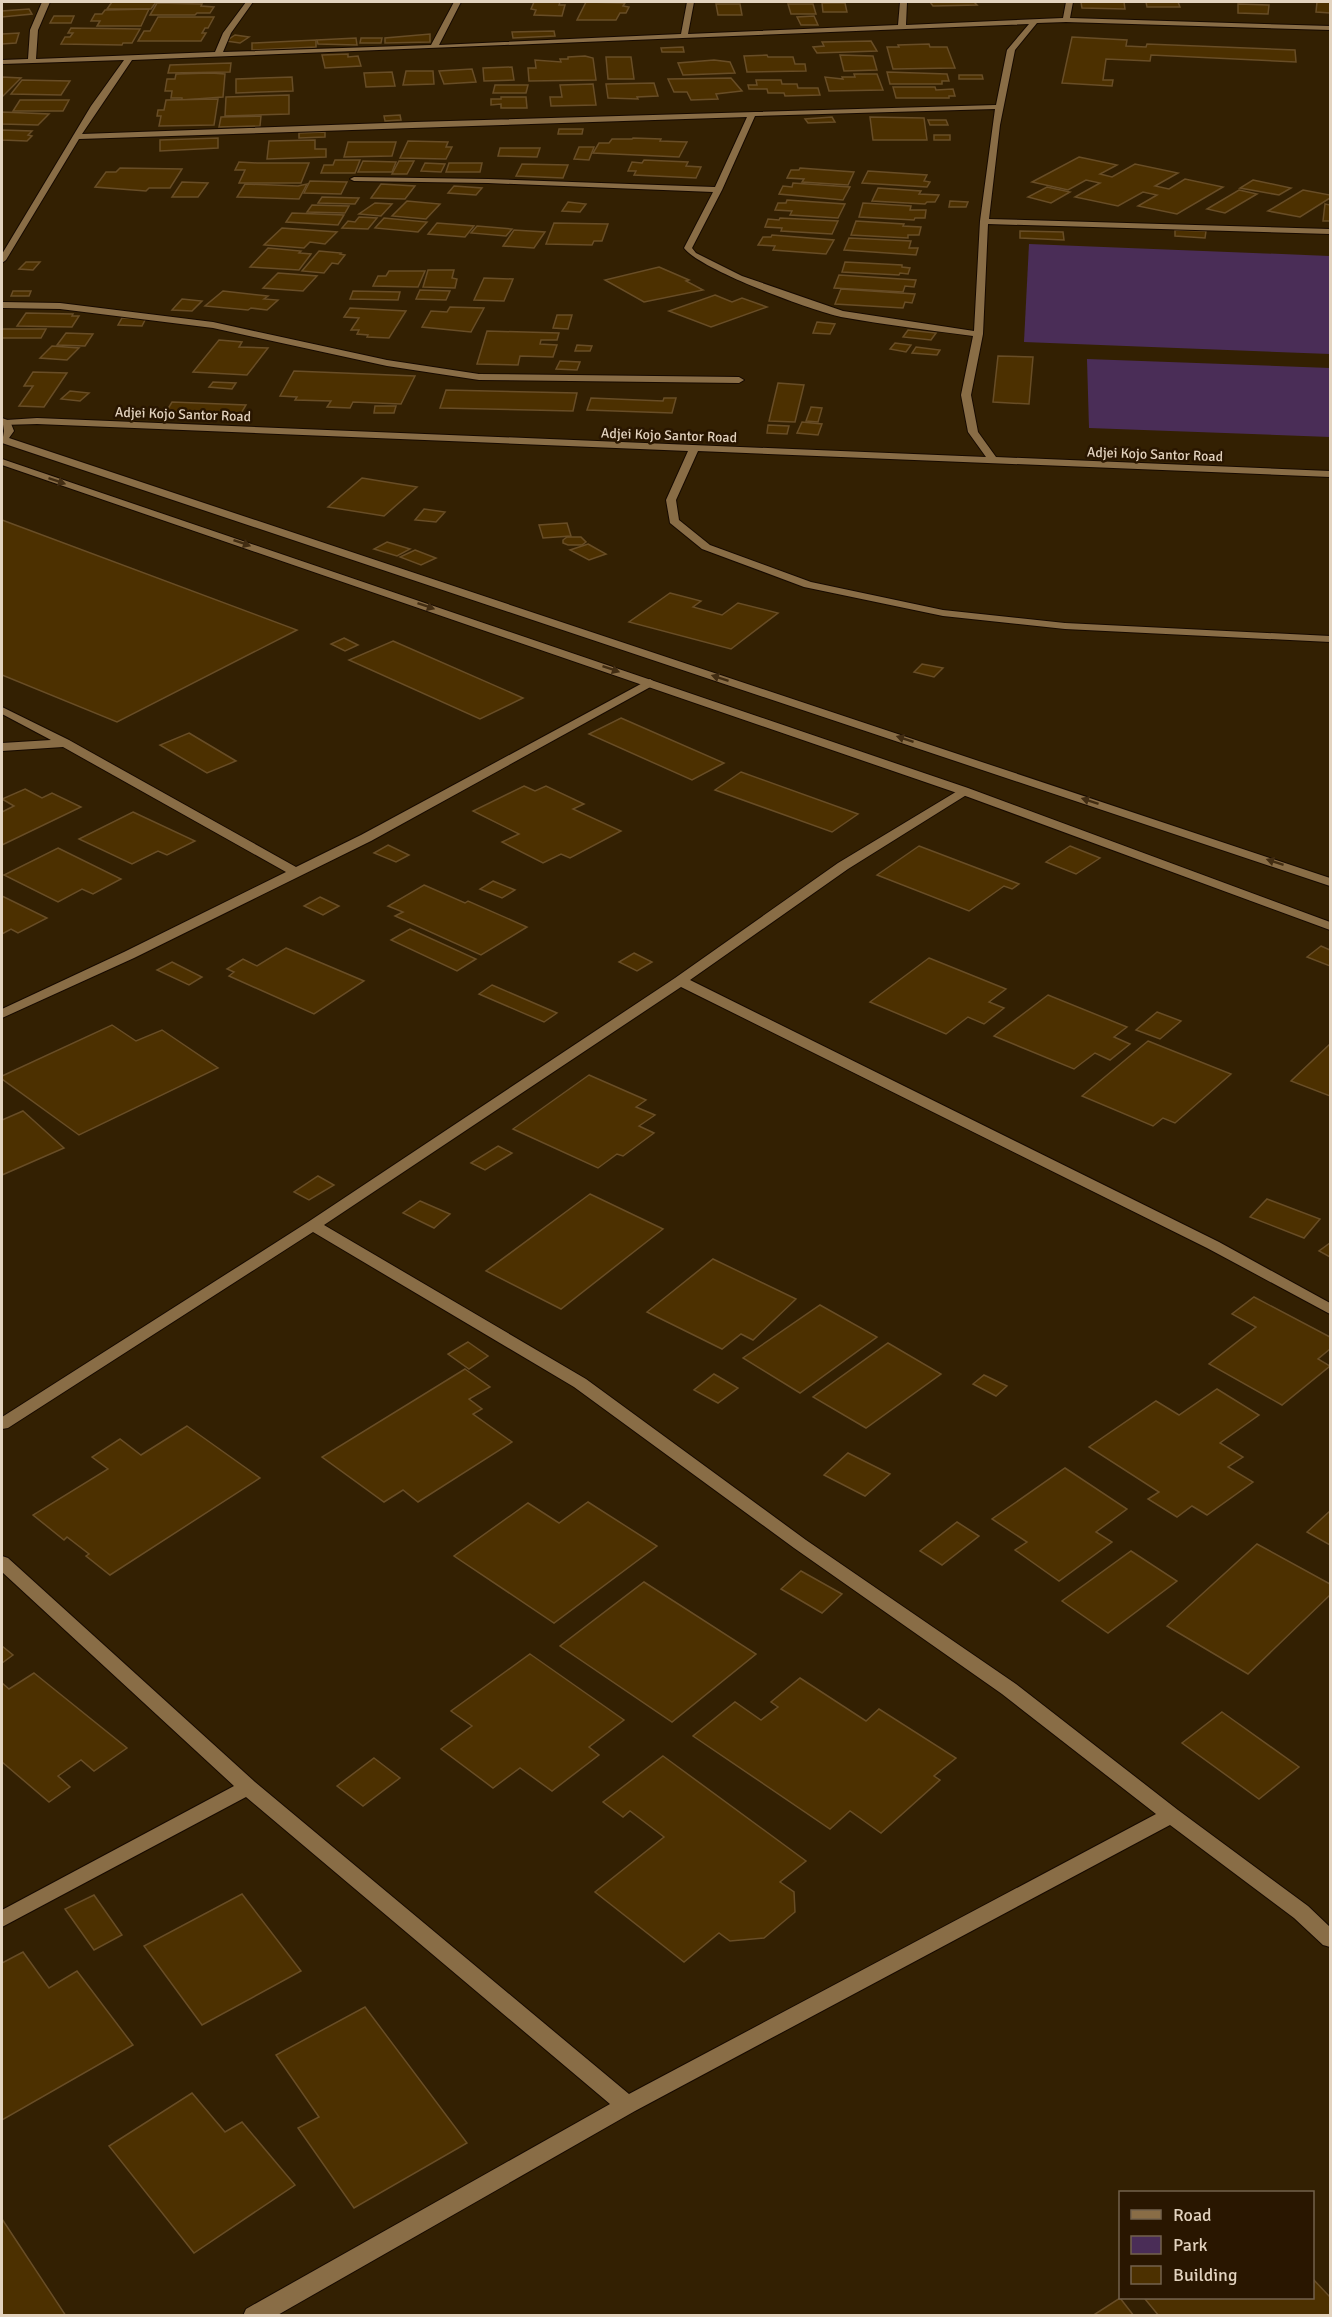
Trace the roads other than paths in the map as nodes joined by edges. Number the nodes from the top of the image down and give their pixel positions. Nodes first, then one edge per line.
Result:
1 (46, 2) edge
2 (249, 2) edge
3 (457, 2) edge
4 (690, 2) edge
5 (903, 2) edge
6 (1070, 2) edge
7 (1066, 20) junction
8 (1035, 21) junction
9 (902, 26) junction
10 (1330, 28) edge
11 (684, 36) junction
12 (434, 47) junction
13 (218, 55) junction
14 (130, 57) junction
15 (32, 61) junction
16 (2, 62) edge
17 (999, 107) junction
18 (751, 116) junction
19 (77, 137) junction
20 (354, 179) dead end
21 (718, 190) junction
22 (984, 221) junction
23 (1330, 232) edge
24 (2, 260) edge
25 (2, 305) edge
26 (978, 334) junction
27 (739, 380) dead end
28 (4, 422) edge
29 (2, 440) edge
30 (694, 449) junction
31 (993, 460) junction
32 (2, 462) edge
33 (1330, 474) edge
34 (1330, 639) edge
35 (650, 683) junction
36 (2, 710) edge
37 (65, 743) junction
38 (2, 747) edge
39 (964, 791) junction
40 (295, 872) junction
41 (1330, 882) edge
42 (1330, 926) edge
43 (680, 981) junction
44 (2, 1014) edge
45 (313, 1226) junction
46 (1330, 1309) edge
47 (2, 1424) edge
48 (2, 1562) edge
49 (248, 1787) junction
50 (1171, 1815) junction
51 (2, 1919) edge
52 (1330, 1939) edge
53 (627, 2105) junction
54 (254, 2316) edge

1 - 15 street
2 - 13 street
3 - 12 street
4 - 11 street
5 - 9 street
6 - 7 street
7 - 8 street
7 - 10 street
8 - 9 street
8 - 17 street
9 - 11 street
11 - 12 street
12 - 13 street
13 - 14 street
14 - 15 street
14 - 19 street
15 - 16 street
17 - 18 street
17 - 22 street
18 - 19 street
18 - 21 street
19 - 24 street
20 - 21 street
21 - 26 street
22 - 23 street
22 - 26 street
25 - 27 street
26 - 31 street
28 - 29 street
28 - 30 street, Adjei Kojo Santor Road
41 -> 29 street
30 - 31 street, Adjei Kojo Santor Road
30 - 34 street
31 - 33 street, Adjei Kojo Santor Road
32 -> 35 street
35 - 39 street
35 - 40 street
36 - 37 street
37 - 38 street
37 - 40 street
39 - 42 street
39 - 43 street
40 - 44 street
43 - 45 street
43 - 46 street
45 - 47 street
45 - 50 street
48 - 49 street
49 - 51 street
49 - 53 street
50 - 52 street
50 - 53 street
53 - 54 street

